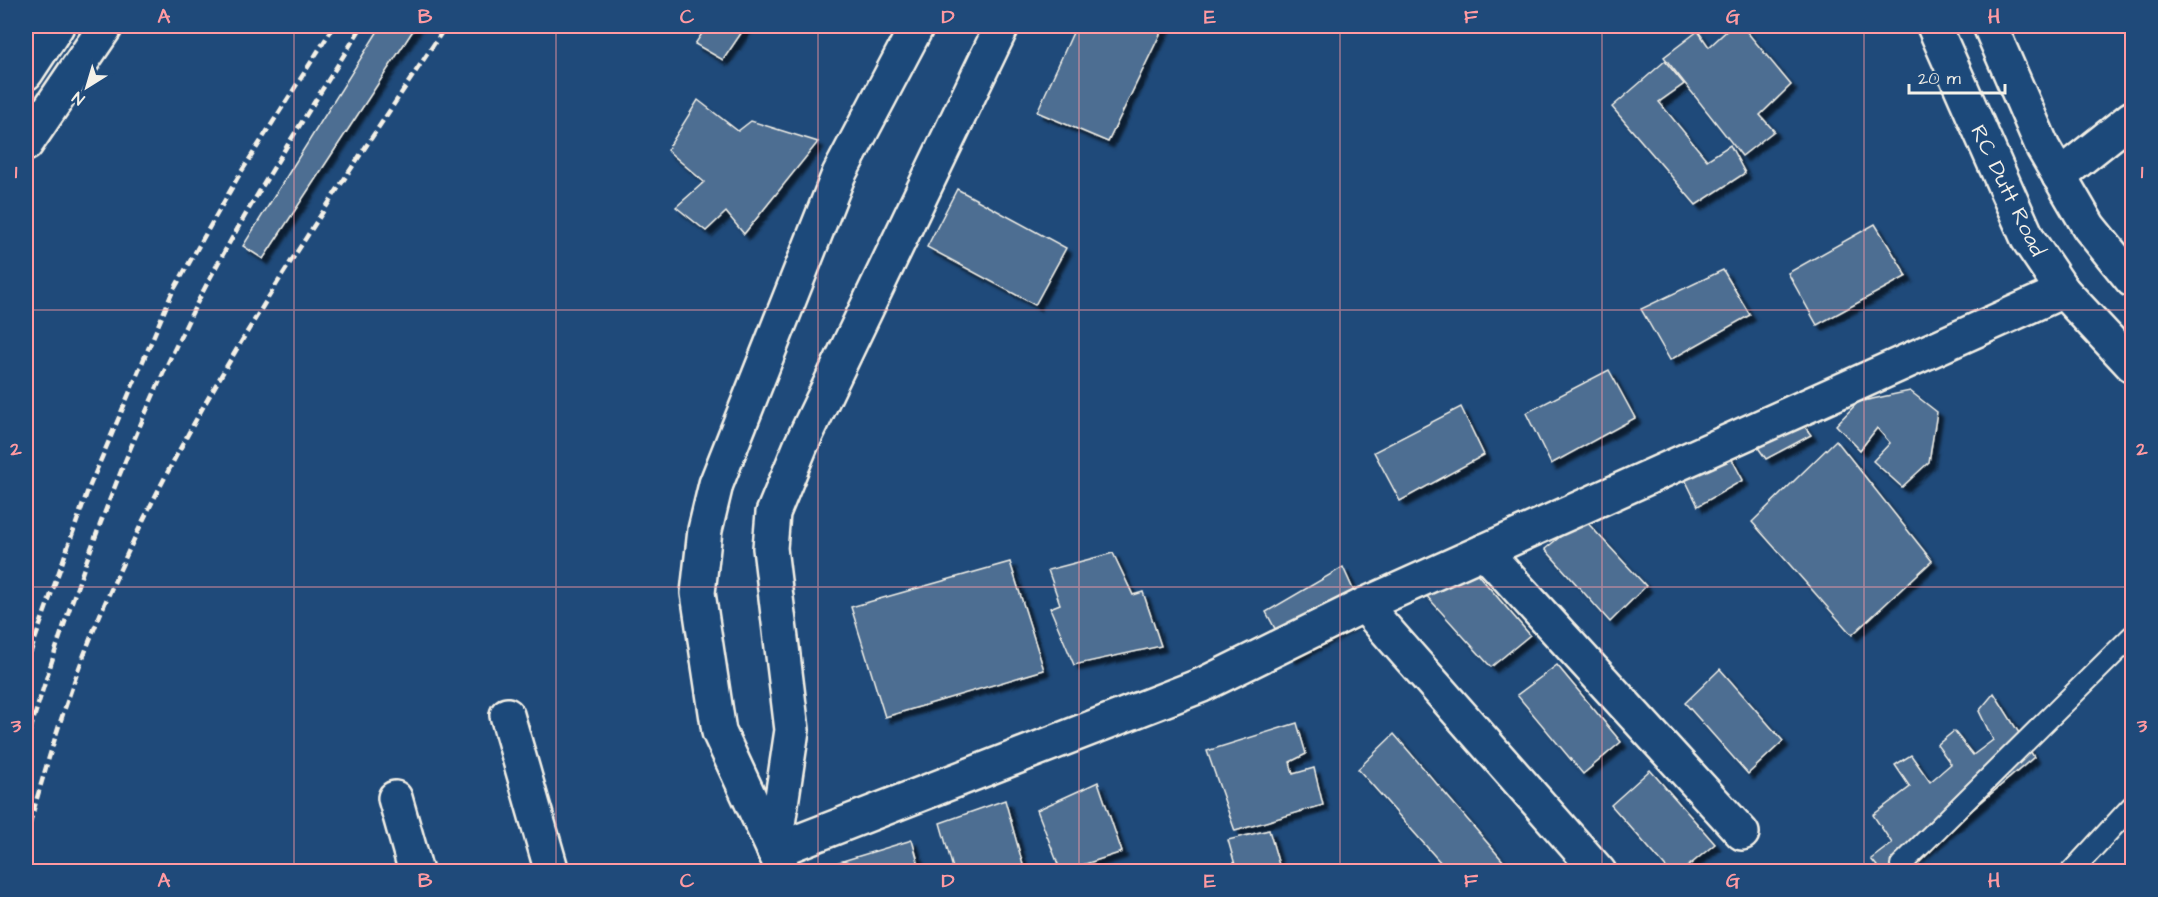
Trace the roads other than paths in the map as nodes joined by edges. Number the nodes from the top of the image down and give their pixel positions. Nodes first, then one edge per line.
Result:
1 (57, 26) edge
2 (106, 26) edge
3 (917, 26) edge
4 (1002, 26) edge
5 (1934, 26) edge
6 (1989, 26) edge
7 (26, 74) edge
8 (2133, 118) edge
9 (26, 144) edge
10 (2059, 176) junction
11 (2133, 280) edge
12 (2063, 291) junction
13 (2133, 365) edge
14 (1484, 551) junction
15 (1364, 605) junction
16 (2133, 636) edge
17 (507, 715) dead end
18 (395, 798) dead end
19 (2133, 806) edge
20 (1742, 833) dead end
21 (779, 861) edge
22 (416, 872) edge
23 (552, 872) edge
24 (1599, 872) edge
25 (1906, 872) edge
26 (2071, 872) edge

1 - 7 street
2 - 9 street
3 - 21 street
4 - 21 street
5 - 12 street, RC Dutt Road
6 - 10 street
8 - 10 street
10 - 11 street
12 - 13 street, RC Dutt Road
12 - 14 street
14 - 15 street
14 - 20 street
15 - 21 street
15 - 24 street
16 - 25 lane
17 - 23 street
18 - 22 street
19 - 26 lane

